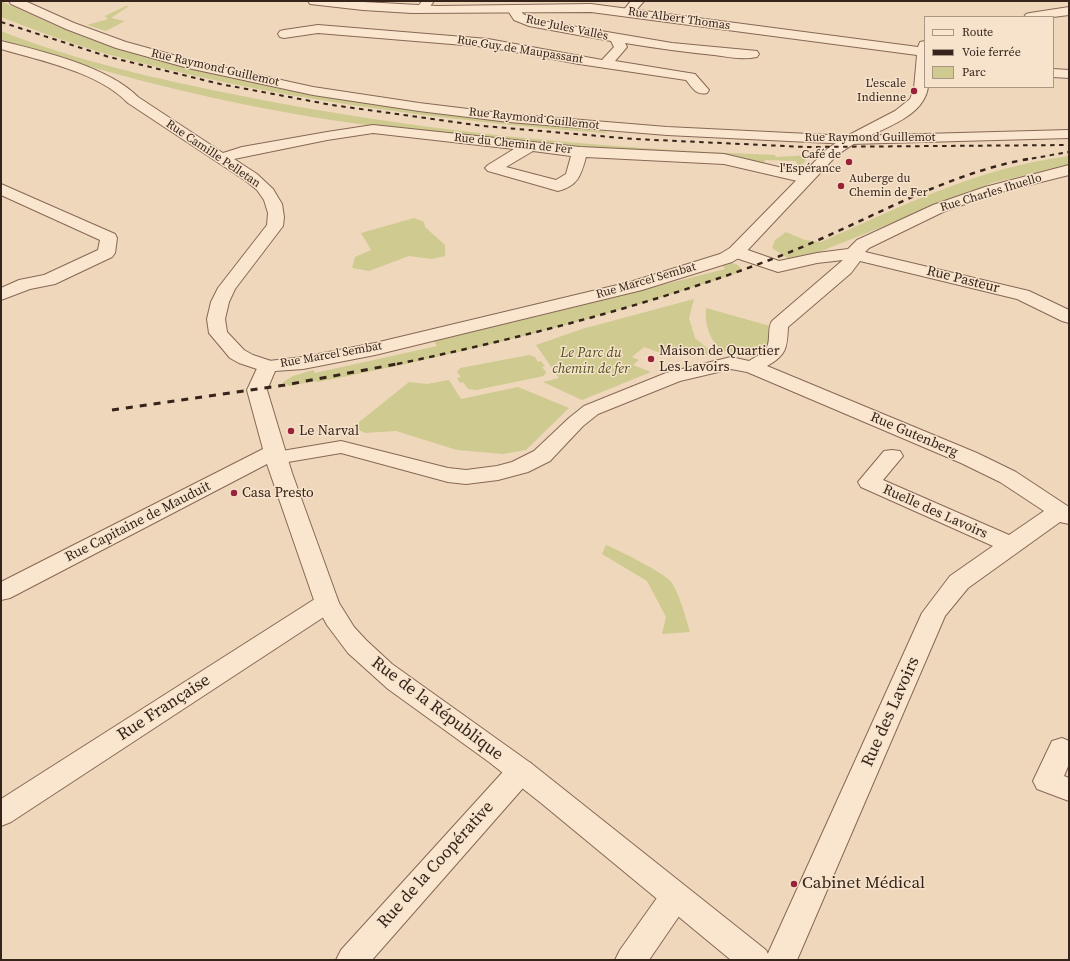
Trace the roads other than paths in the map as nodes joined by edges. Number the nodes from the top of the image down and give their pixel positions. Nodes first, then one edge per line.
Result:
1 (15, 1) edge
2 (314, 1) edge
3 (638, 1) edge
4 (425, 5) edge
5 (512, 9) junction
6 (1069, 10) edge
7 (628, 12) junction
8 (1036, 16) edge
9 (284, 34) dead end
10 (615, 38) junction
11 (1, 45) edge
12 (924, 49) edge
13 (752, 54) dead end
14 (605, 64) junction
15 (1054, 73) edge
16 (1069, 74) edge
17 (702, 90) dead end
18 (1069, 134) edge
19 (850, 140) junction
20 (529, 147) junction
21 (580, 152) junction
22 (221, 158) junction
23 (1069, 170) edge
24 (806, 178) junction
25 (1, 189) edge
26 (736, 252) junction
27 (853, 254) junction
28 (1, 295) edge
29 (1069, 317) edge
30 (266, 366) junction
31 (752, 366) junction
32 (276, 455) junction
33 (892, 456) dead end
34 (1065, 514) edge
35 (1011, 545) junction
36 (1, 592) edge
37 (327, 603) junction
38 (1069, 752) edge
39 (521, 771) junction
40 (1069, 790) edge
41 (1, 814) edge
42 (675, 897) junction
43 (352, 960) edge
44 (631, 960) edge
45 (755, 960) edge
46 (781, 960) edge

1 - 19 street, Rue Raymond Guillemot
2 - 4 street, Rue Albert Thomas
3 - 7 street
4 - 5 street, Rue Albert Thomas
5 - 7 street, Rue Albert Thomas
5 - 10 street, Rue Jules Vallès
6 - 8 street
7 - 12 street, Rue Albert Thomas
9 - 14 street, Rue Guy de Maupassant
10 - 13 street
10 - 14 street, Rue Jules Vallès
11 - 22 street, Rue Camille Pelletan
12 - 19 street, Rue Marcel Sembat
14 - 17 street, Rue Guy de Maupassant
15 - 16 street
18 - 19 street, Rue Raymond Guillemot
19 - 24 street, Rue Marcel Sembat
20 - 21 street, Rue du Chemin de Fer
20 - 21 street
20 - 22 street, Rue du Chemin de Fer
21 - 24 street, Rue du Chemin de Fer
22 - 30 street, Rue Camille Pelletan
23 - 27 street, Rue Charles Ihuello
24 - 26 street, Rue Marcel Sembat
25 - 28 street
26 - 27 street
26 - 30 street, Rue Marcel Sembat
27 - 29 street, Rue Pasteur
27 - 31 street
30 - 32 street, Rue de la République
31 - 32 street, Rue Gutenberg
31 - 34 street, Rue Gutenberg
32 - 36 street, Rue Capitaine de Mauduit
32 - 37 street, Rue de la République
33 - 35 street, Ruelle des Lavoirs
34 - 35 street, Rue des Lavoirs
35 - 46 street, Rue des Lavoirs
37 - 39 street, Rue de la République
37 - 41 street, Rue Française
38 - 40 street
39 - 42 street, Rue de la République
39 - 43 street, Rue de la Coopérative
42 - 44 street
42 - 45 street, Rue de la République

